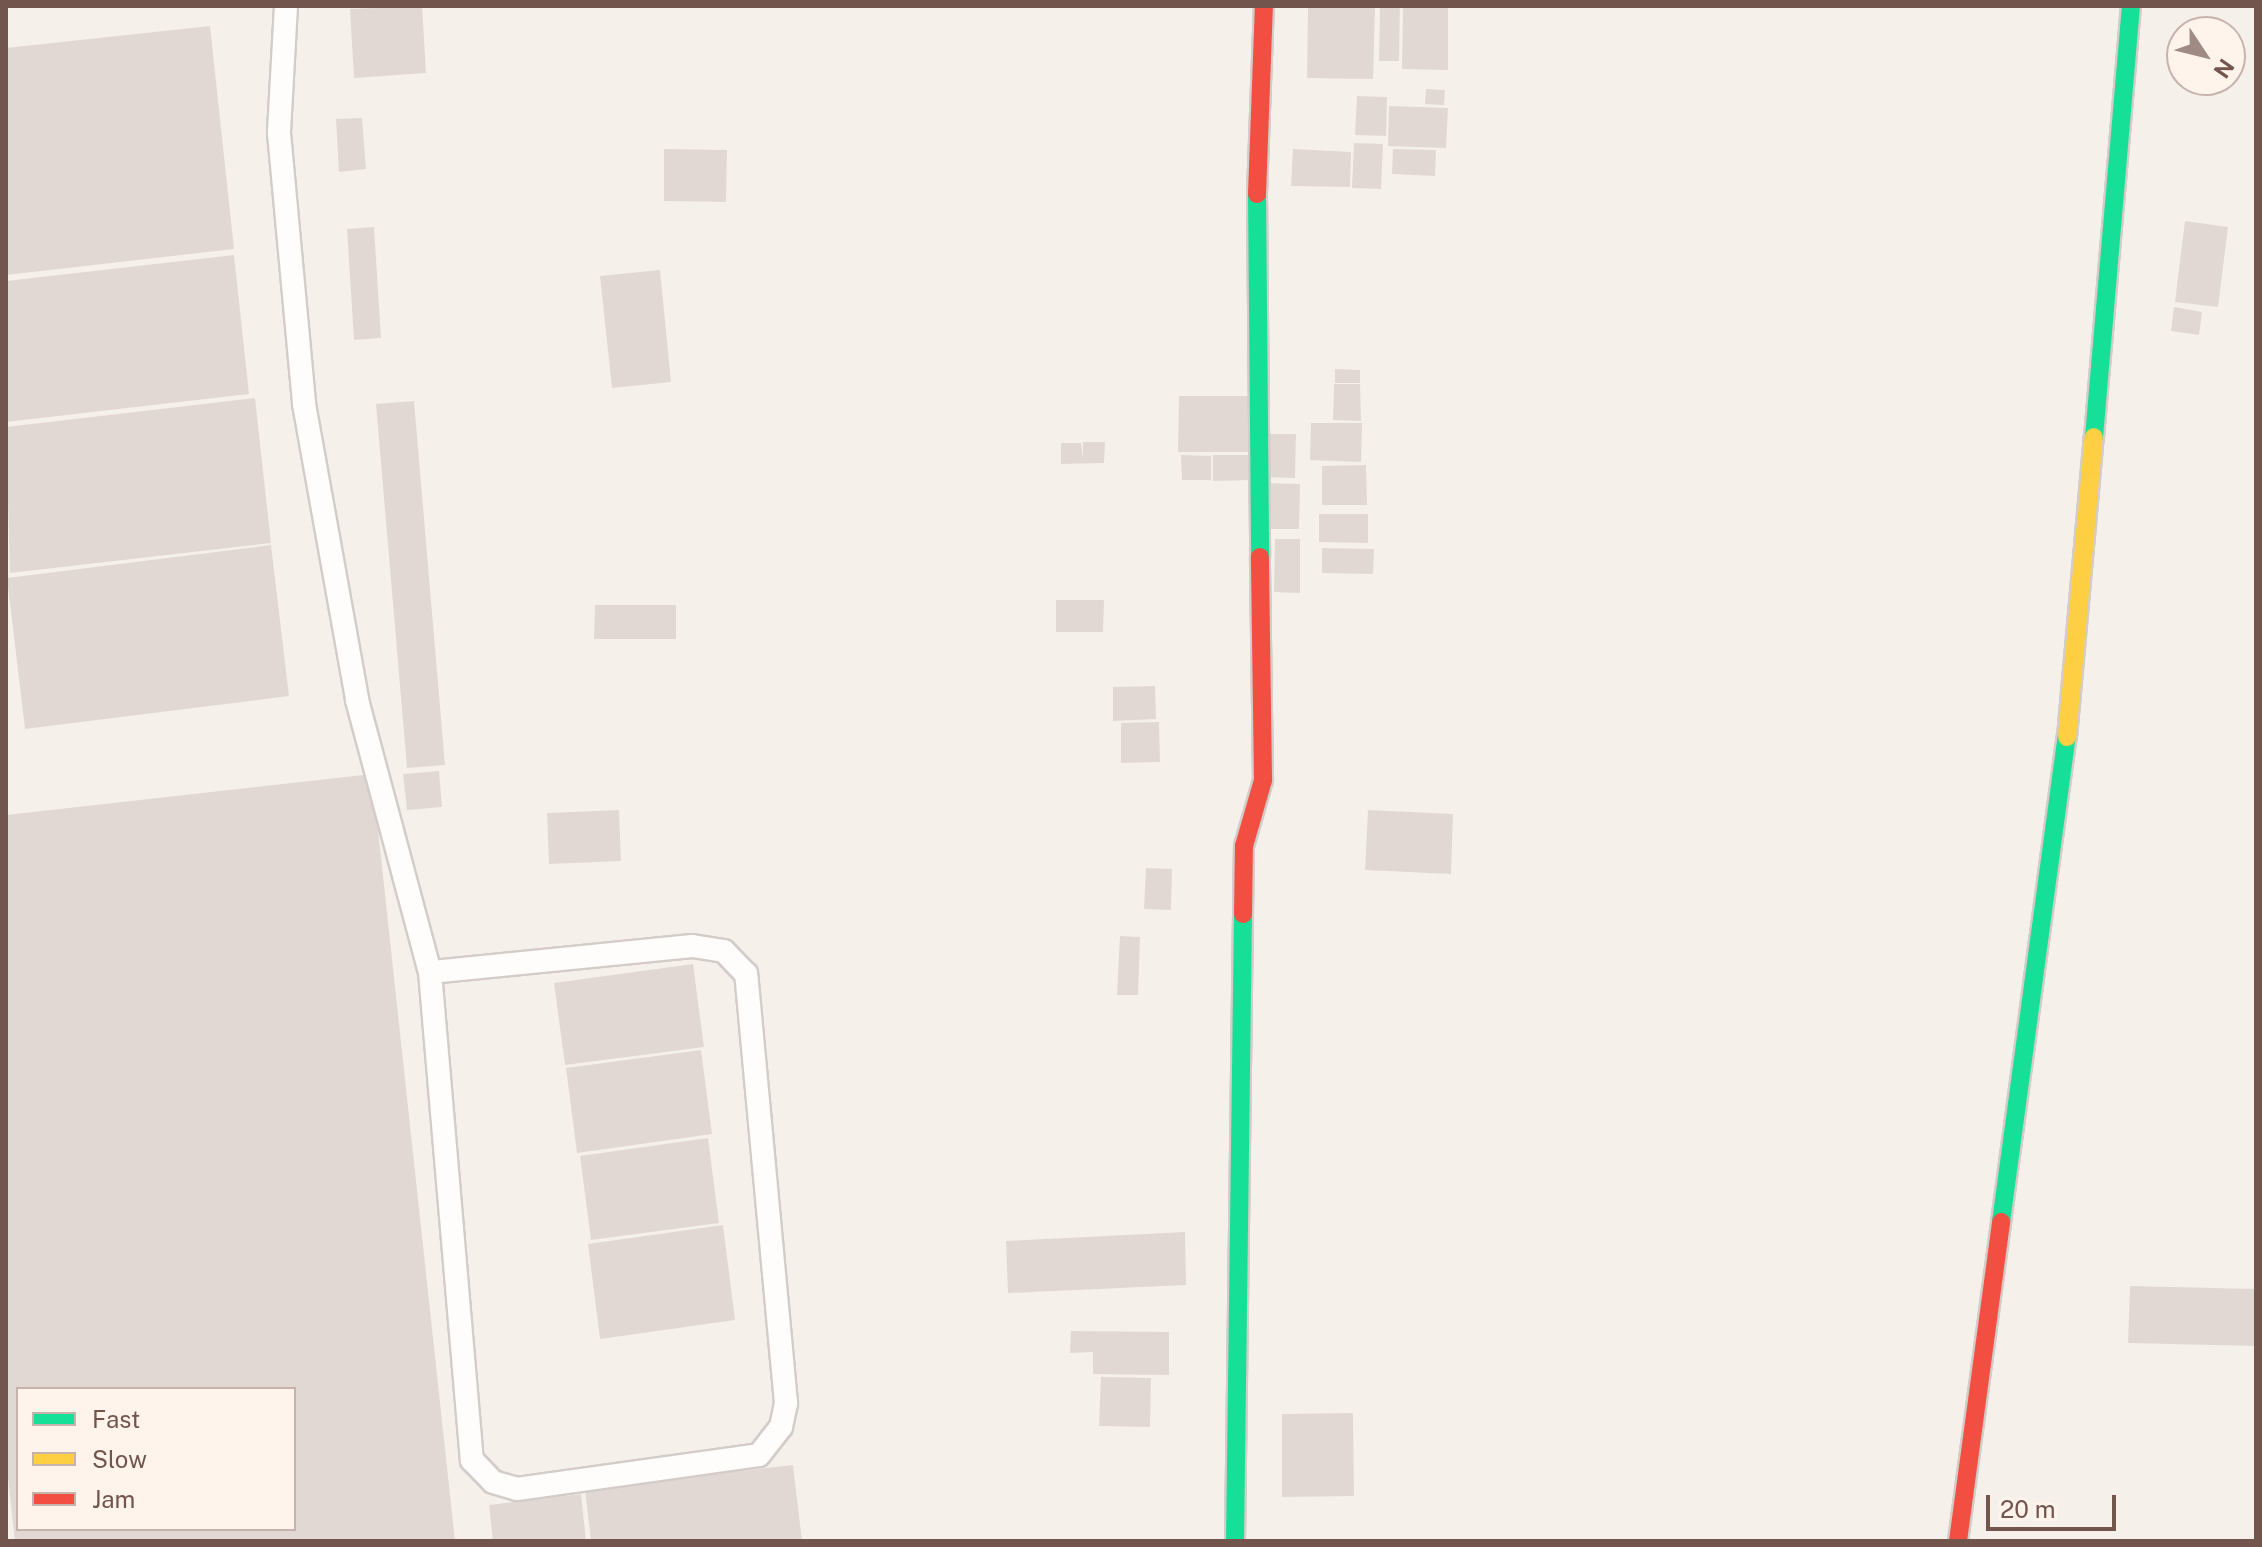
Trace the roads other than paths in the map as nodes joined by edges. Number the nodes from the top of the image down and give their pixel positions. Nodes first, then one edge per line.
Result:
1 (286, 6) edge
2 (1264, 6) edge
3 (2131, 6) edge
4 (430, 972) junction
5 (1235, 1541) edge
6 (1958, 1541) edge

1 - 4 lane
2 - 5 street
3 - 6 street
4 - 4 lane

